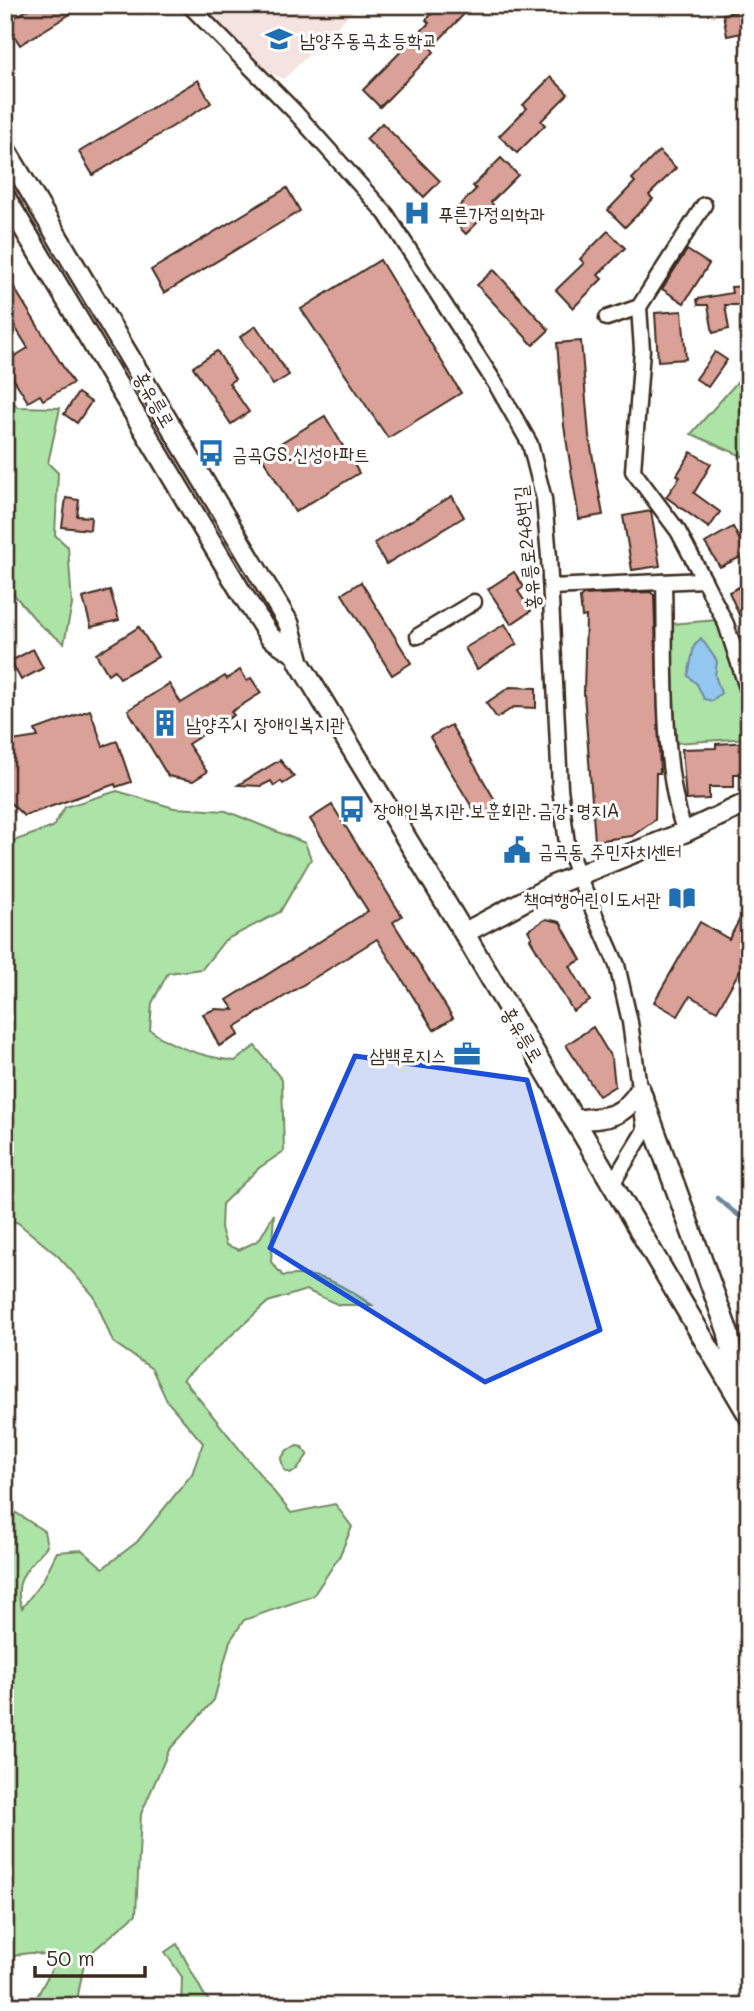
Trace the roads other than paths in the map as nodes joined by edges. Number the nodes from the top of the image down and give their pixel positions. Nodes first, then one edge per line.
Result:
1 (189, 5) edge
2 (5, 149) edge
3 (5, 197) edge
4 (704, 205) dead end
5 (639, 307) junction
6 (607, 318) dead end
7 (704, 580) junction
8 (664, 582) junction
9 (551, 587) junction
10 (474, 602) dead end
11 (418, 636) dead end
12 (294, 653) junction
13 (749, 694) edge
14 (749, 802) edge
15 (685, 832) junction
16 (578, 876) junction
17 (464, 933) junction
18 (640, 1090) junction
19 (574, 1120) junction
20 (612, 1184) junction
21 (745, 1409) edge

1 - 9 street, 홍유릉로248번길
2 - 12 street, 홍유릉로
3 - 12 street, 홍유릉로
4 - 5 street
5 - 6 street
5 - 7 street
7 - 8 street
7 - 13 street
8 - 9 street
8 - 15 street
9 - 16 street, 홍유릉로248번길
10 - 11 street
12 - 17 street, 홍유릉로
14 - 15 street
15 - 16 street
16 - 17 street
16 - 18 street, 홍유릉로248번길
17 - 19 street, 홍유릉로
18 - 19 street
18 - 20 street, 홍유릉로248번길
18 - 21 street
19 - 20 street, 홍유릉로
20 - 21 street, 홍유릉로

